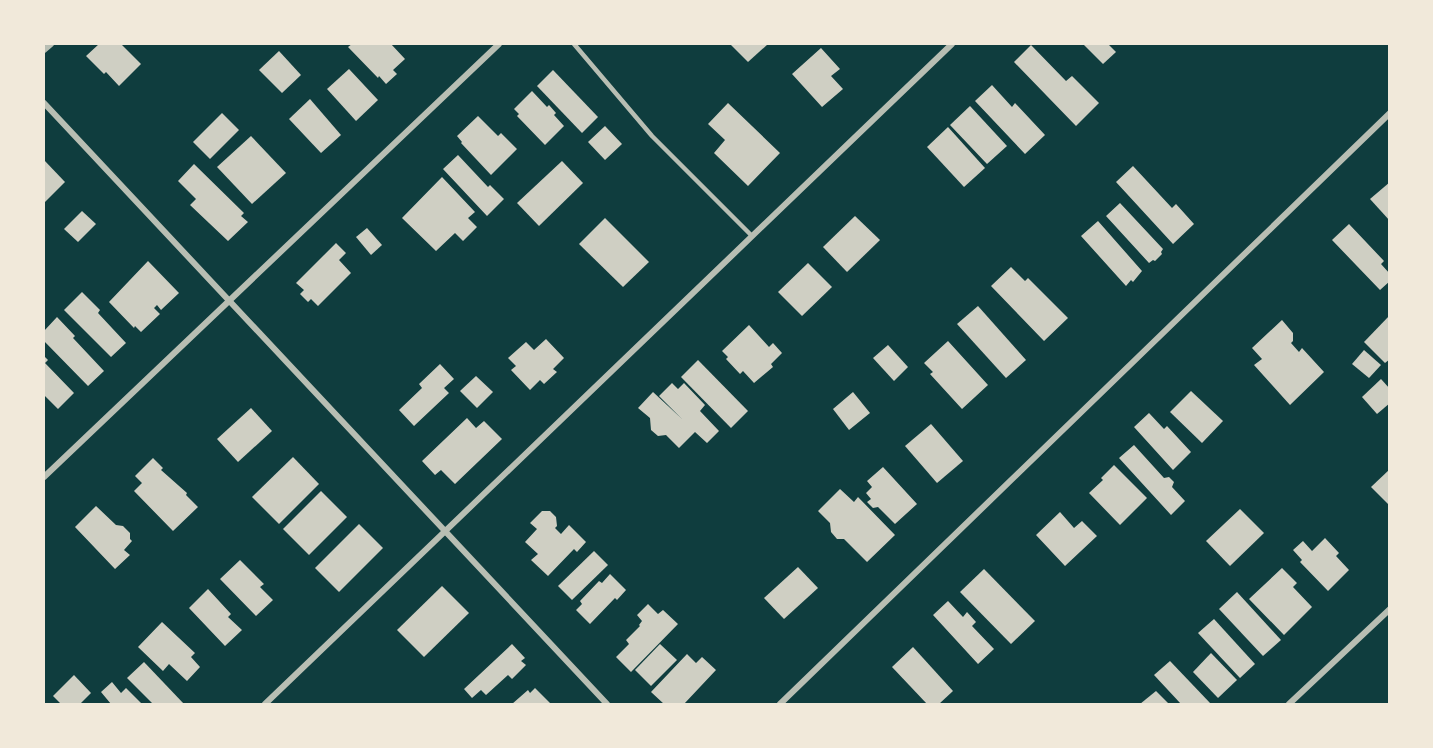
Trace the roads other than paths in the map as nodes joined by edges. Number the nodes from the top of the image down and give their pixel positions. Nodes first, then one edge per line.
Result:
1 (51, 44) edge
2 (499, 44) edge
3 (574, 44) edge
4 (952, 44) edge
5 (44, 50) edge
6 (44, 103) edge
7 (1389, 113) edge
8 (751, 235) junction
9 (229, 300) junction
10 (44, 477) edge
11 (445, 533) junction
12 (1389, 609) edge
13 (265, 705) edge
14 (607, 705) edge
15 (780, 705) edge
16 (1289, 705) edge

1 - 5 street
2 - 9 street
3 - 8 lane
4 - 8 street
6 - 9 street
7 - 15 street
8 - 11 street
9 - 10 street
9 - 11 street
11 - 13 street
11 - 14 street
12 - 16 street

